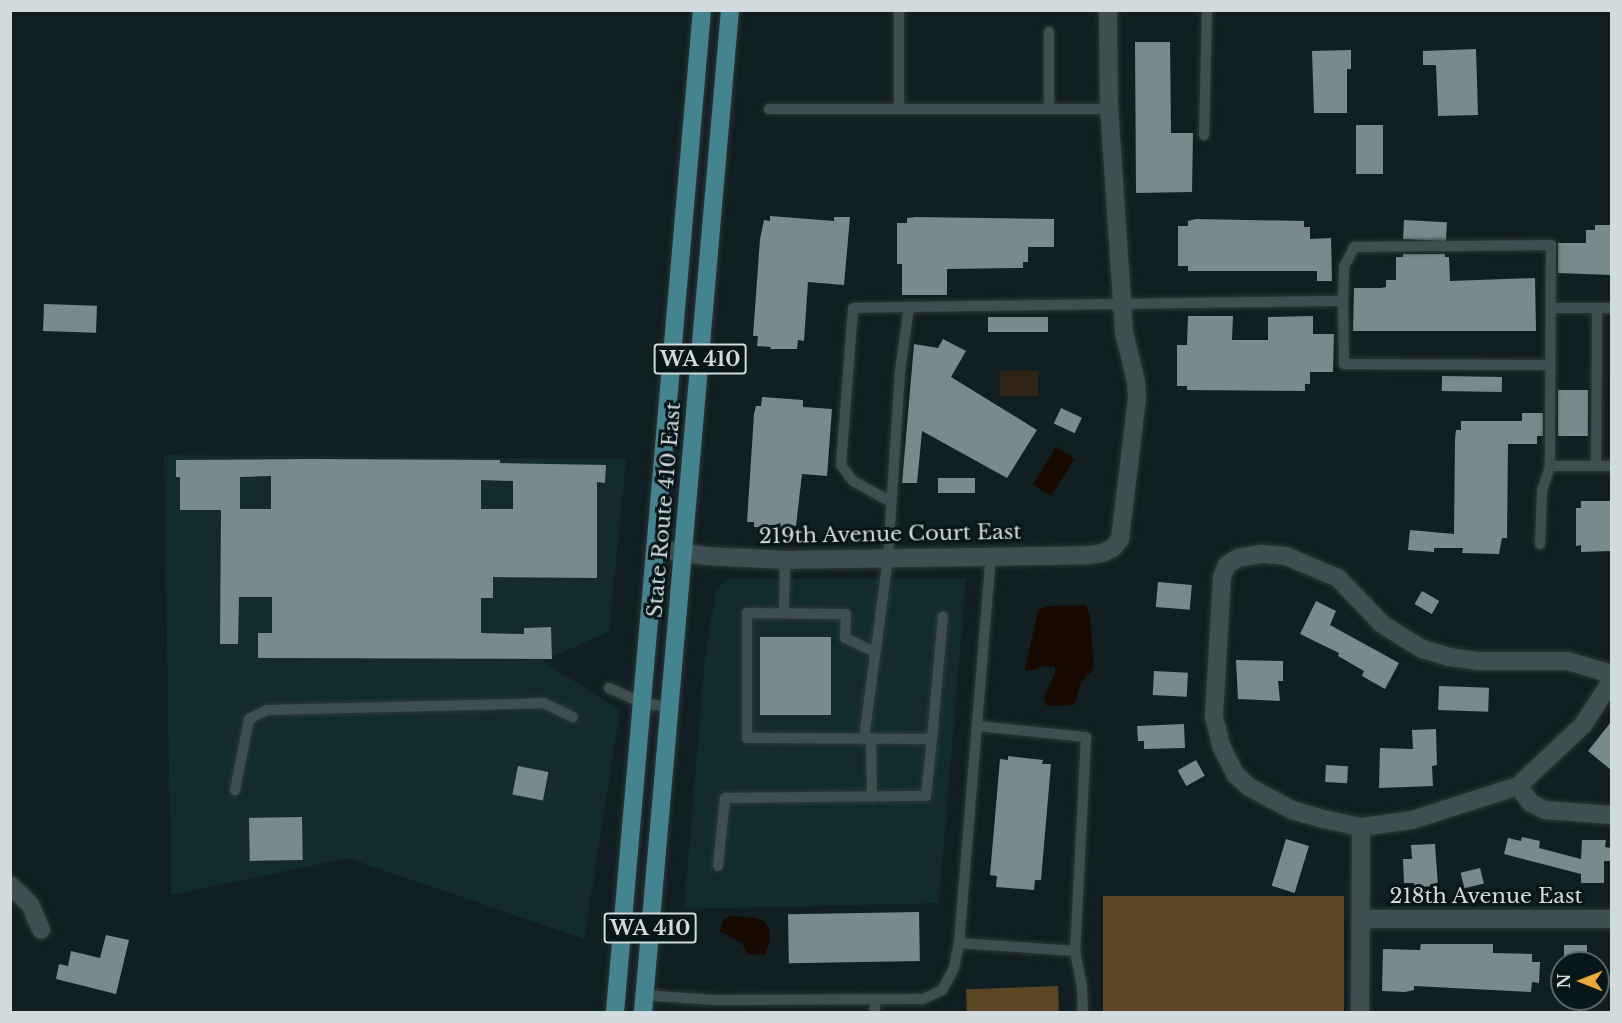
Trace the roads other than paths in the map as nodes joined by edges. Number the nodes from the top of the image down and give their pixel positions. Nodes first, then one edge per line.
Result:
1 (702, 10) edge
2 (730, 10) edge
3 (899, 10) edge
4 (1108, 10) edge
5 (1208, 10) edge
6 (1049, 32) dead end
7 (769, 108) dead end
8 (1049, 108) junction
9 (899, 109) junction
10 (1109, 109) junction
11 (1204, 135) dead end
12 (1343, 301) junction
13 (1123, 304) junction
14 (909, 307) junction
15 (1551, 308) junction
16 (1597, 308) junction
17 (1611, 308) edge
18 (1550, 365) junction
19 (1550, 466) junction
20 (1596, 466) junction
21 (1611, 466) edge
22 (891, 502) junction
23 (1540, 544) dead end
24 (655, 549) junction
25 (683, 553) junction
26 (991, 556) junction
27 (888, 557) junction
28 (785, 560) junction
29 (784, 613) junction
30 (943, 616) dead end
31 (875, 652) junction
32 (1611, 674) edge
33 (1611, 680) edge
34 (609, 688) dead end
35 (642, 703) junction
36 (669, 707) junction
37 (573, 717) dead end
38 (977, 726) junction
39 (868, 738) junction
40 (932, 739) junction
41 (1518, 786) junction
42 (235, 790) dead end
43 (872, 797) junction
44 (1611, 815) edge
45 (1361, 827) junction
46 (718, 866) dead end
47 (10, 885) edge
48 (1361, 919) junction
49 (1611, 919) edge
50 (41, 930) dead end
51 (959, 943) junction
52 (1076, 951) junction
53 (874, 999) junction
54 (644, 1004) edge
55 (615, 1012) edge
56 (874, 1012) edge
57 (1083, 1012) edge
58 (1360, 1012) edge

1 - 24 main road, State Route 410 East / WA 410
2 - 25 main road, State Route 410 East / WA 410
3 - 9 lane
4 - 10 street
5 - 11 lane
6 - 8 lane
7 - 9 lane
8 - 9 lane
8 - 10 lane
10 - 13 street
12 - 13 lane
12 - 15 lane
12 - 18 lane
13 - 14 lane
13 - 26 street, 219th Avenue Court East
14 - 22 lane
14 - 22 lane
15 - 16 lane
15 - 18 lane
16 - 17 lane
16 - 20 lane
18 - 19 lane
19 - 20 lane
19 - 23 lane
20 - 21 lane
22 - 27 lane
24 - 25 street, 219th Avenue Court East
24 - 35 main road, State Route 410 East / WA 410
25 - 28 street, 219th Avenue Court East
25 - 36 main road, State Route 410 East / WA 410
26 - 27 street, 219th Avenue Court East
26 - 38 lane
27 - 28 street, 219th Avenue Court East
27 - 31 lane
28 - 29 lane
29 - 31 lane
29 - 39 lane
30 - 40 lane
31 - 39 lane
32 - 45 street
33 - 41 street
34 - 35 lane
35 - 36 lane
35 - 55 main road, State Route 410 East / WA 410
36 - 54 main road, State Route 410 East / WA 410
37 - 42 lane
38 - 51 lane
38 - 52 lane
39 - 40 lane
39 - 43 lane
40 - 43 lane
41 - 44 street
41 - 45 street
43 - 46 lane
45 - 48 street
47 - 50 street
48 - 49 street, 218th Avenue East
48 - 58 street
51 - 52 lane
51 - 53 lane
52 - 57 lane
53 - 54 lane
53 - 56 lane

